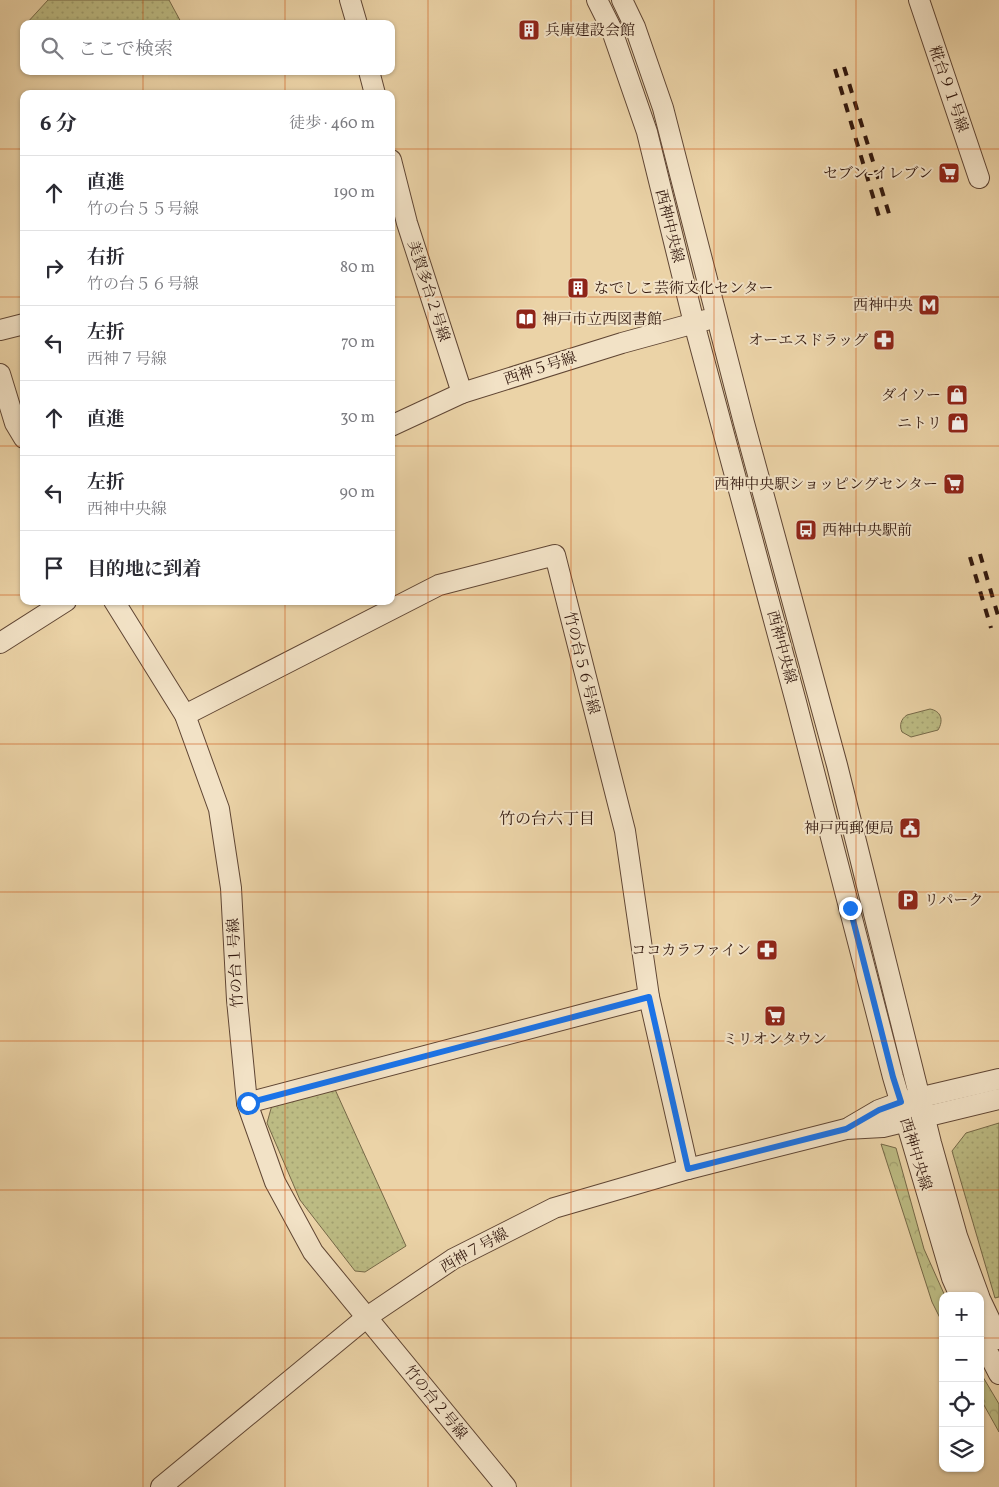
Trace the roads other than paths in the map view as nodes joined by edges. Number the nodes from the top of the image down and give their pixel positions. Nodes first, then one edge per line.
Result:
1 (350, 0) edge
2 (597, 0) edge
3 (622, 0) edge
4 (918, 0) edge
5 (356, 20) edge
6 (370, 75) edge
7 (374, 90) edge
8 (980, 178) dead end
9 (395, 192) edge
10 (399, 225) edge
11 (717, 318) junction
12 (694, 324) junction
13 (20, 325) edge
14 (0, 330) edge
15 (0, 374) edge
16 (462, 393) junction
17 (395, 424) edge
18 (20, 431) edge
19 (60, 605) edge
20 (116, 605) edge
21 (0, 643) edge
22 (185, 715) junction
23 (649, 997) junction
24 (999, 1079) edge
25 (999, 1099) edge
26 (248, 1103) junction
27 (913, 1110) junction
28 (688, 1169) junction
29 (958, 1292) edge
30 (978, 1292) edge
31 (984, 1307) edge
32 (367, 1318) junction
33 (999, 1339) edge
34 (984, 1345) edge
35 (999, 1374) edge
36 (160, 1487) edge
37 (506, 1487) edge

1 - 5 street
2 - 12 street, 西神中央線
3 - 11 street, 西神中央線
4 - 8 street, 糀台９１号線
6 - 7 street
9 - 10 street, 美賀多台２号線
10 - 16 street, 美賀多台２号線
11 - 12 street, 西神５号線
11 - 27 street, 西神中央線
12 - 16 street, 西神５号線
12 - 27 street, 西神中央線
13 - 14 street
15 - 18 street
16 - 17 street, 西神５号線
19 - 21 street
20 - 22 street, 竹の台１号線
22 - 23 street, 竹の台５６号線
22 - 26 street, 竹の台１号線
23 - 26 street
23 - 28 street, 竹の台５６号線
24 - 27 street
25 - 27 street
26 - 32 street, 竹の台１号線
27 - 28 street, 西神７号線
27 - 29 street, 西神中央線
27 - 30 street, 西神中央線
28 - 32 street, 西神７号線
31 - 33 street
32 - 36 street, 西神７号線
32 - 37 street, 竹の台２号線
34 - 35 street

